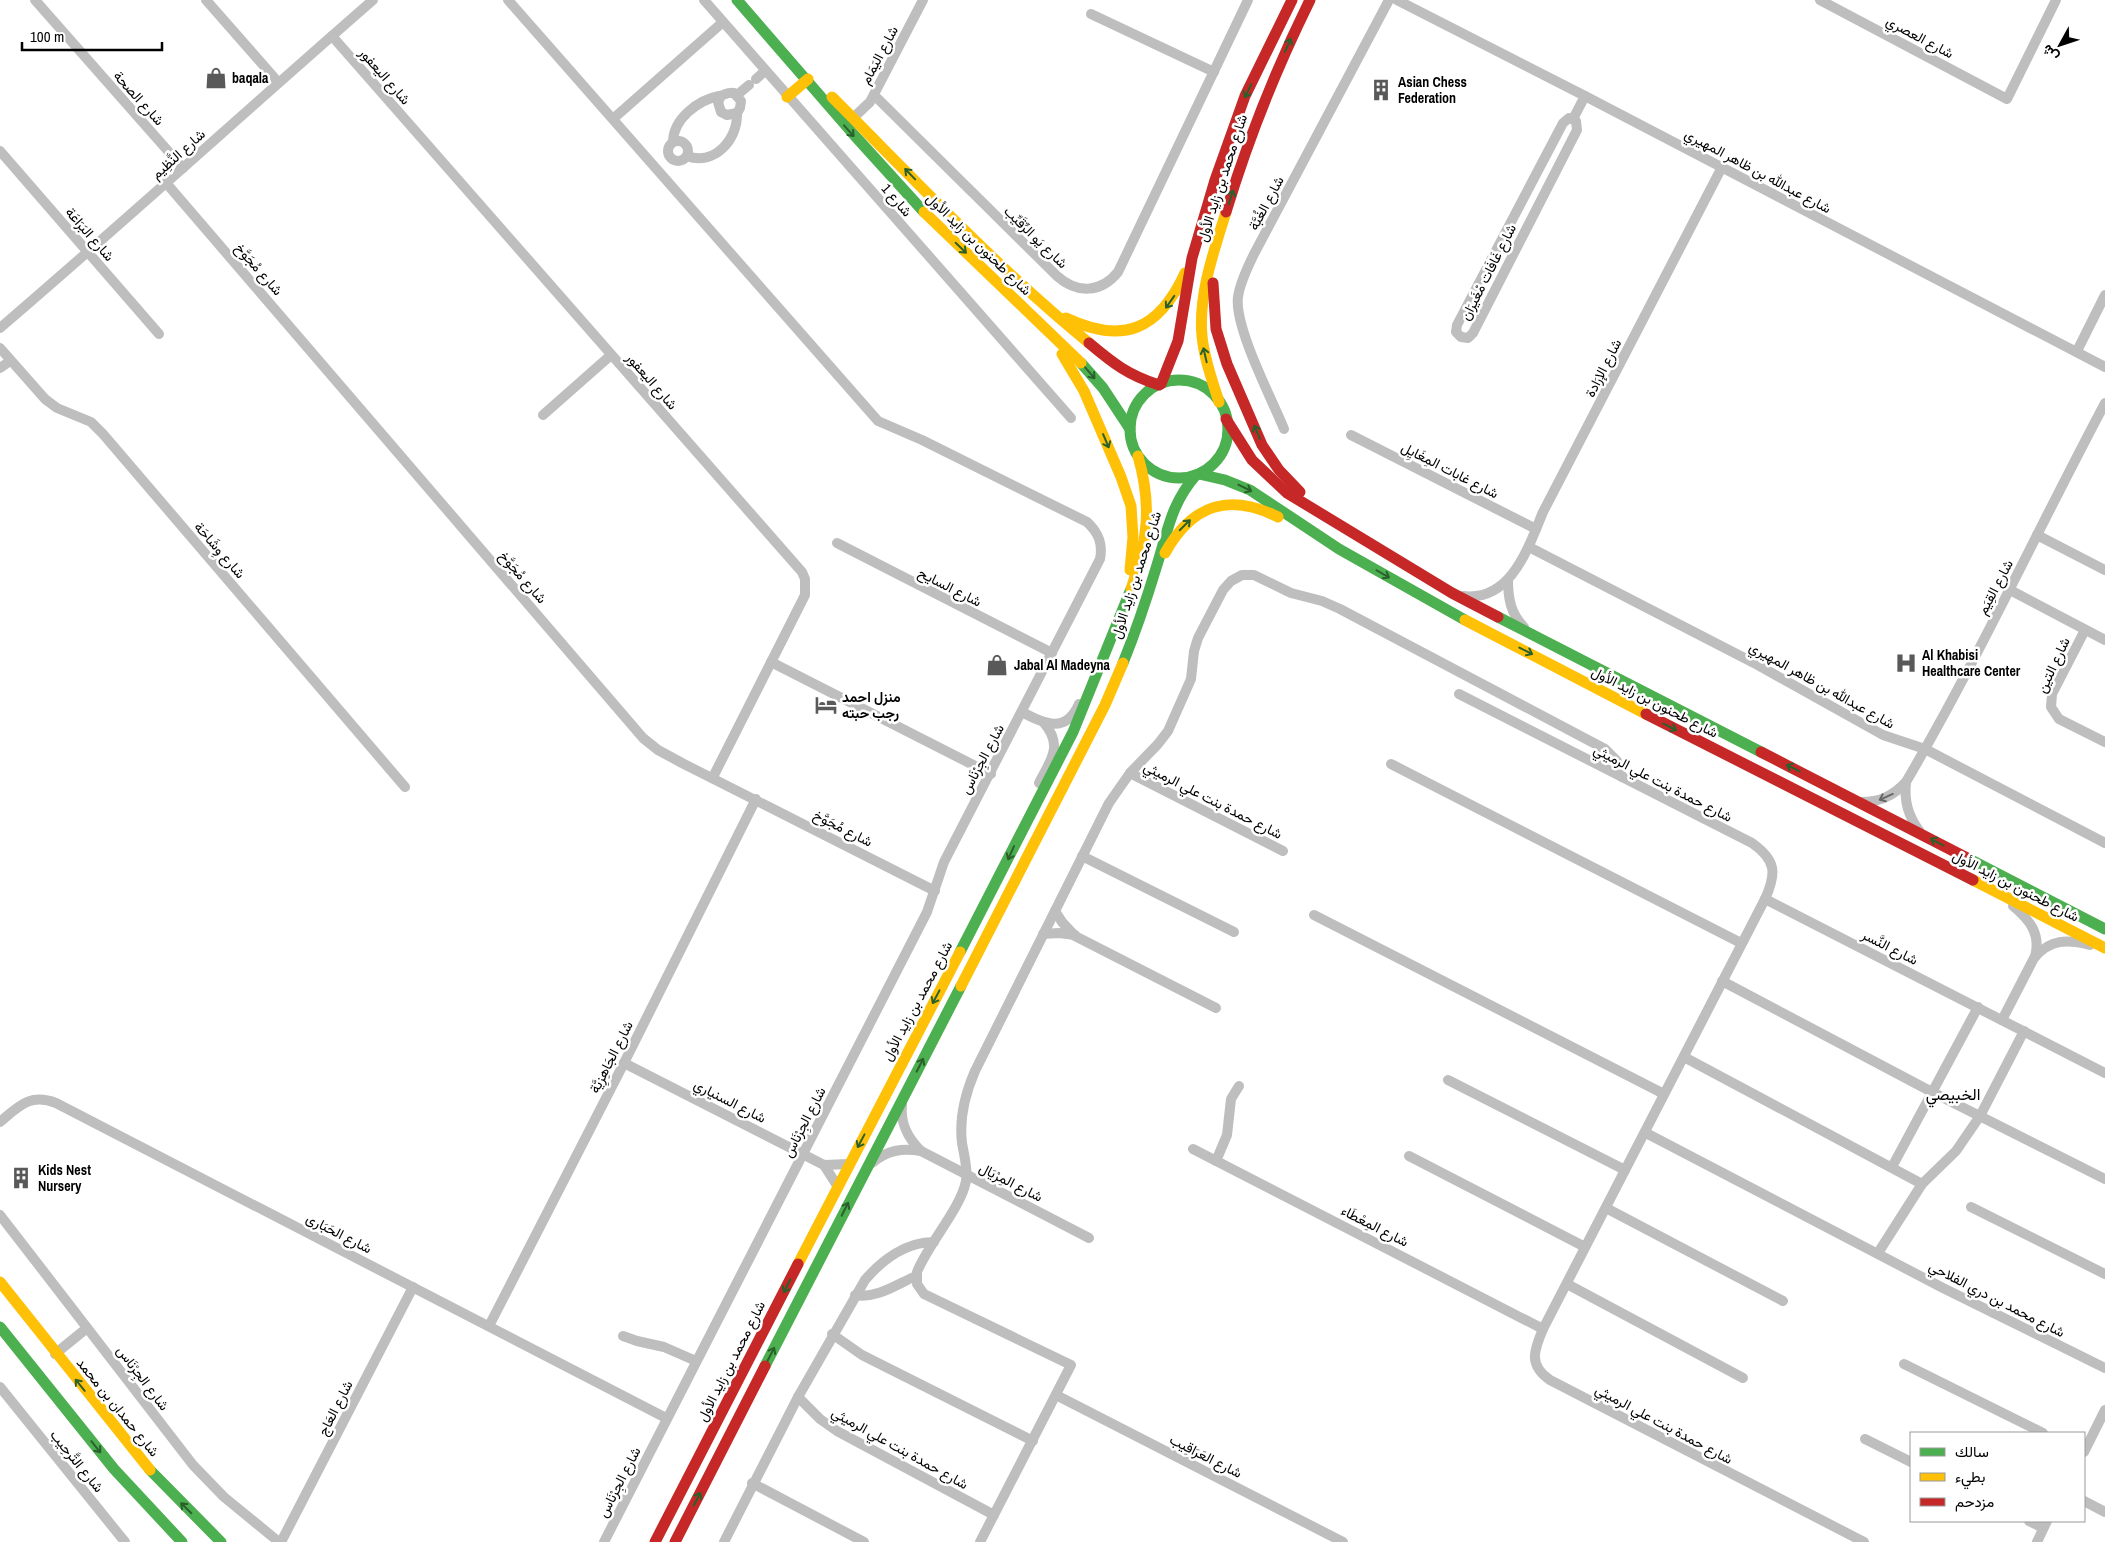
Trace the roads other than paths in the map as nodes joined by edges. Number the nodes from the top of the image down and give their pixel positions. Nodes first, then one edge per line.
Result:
1 (35, 0) edge
2 (206, 0) edge
3 (373, 0) edge
4 (508, 0) edge
5 (704, 0) edge
6 (738, 0) edge
7 (923, 0) edge
8 (1248, 0) edge
9 (1284, 0) edge
10 (1292, 0) edge
11 (1310, 0) edge
12 (1390, 0) edge
13 (1397, 0) edge
14 (1820, 0) edge
15 (2056, 0) edge
16 (1092, 14) dead end
17 (723, 22) junction
18 (1276, 32) junction
19 (332, 36) junction
20 (765, 71) junction
21 (1214, 72) junction
22 (808, 79) junction
23 (278, 82) junction
24 (737, 95) junction
25 (874, 95) junction
26 (721, 96) junction
27 (1585, 96) junction
28 (787, 97) junction
29 (737, 113) junction
30 (614, 118) junction
31 (853, 118) junction
32 (1573, 119) junction
33 (672, 142) junction
34 (0, 151) edge
35 (687, 156) junction
36 (1722, 167) junction
37 (184, 168) junction
38 (167, 184) junction
39 (88, 252) junction
40 (1192, 258) junction
41 (1213, 258) junction
42 (1000, 287) junction
43 (2105, 295) edge
44 (1044, 306) junction
45 (0, 328) edge
46 (159, 334) dead end
47 (0, 348) edge
48 (2076, 351) junction
49 (611, 355) junction
50 (10, 360) junction
51 (2105, 367) edge
52 (0, 368) edge
53 (1160, 384) junction
54 (1219, 402) junction
55 (2105, 403) edge
56 (543, 415) dead end
57 (1071, 418) dead end
58 (1226, 419) junction
59 (1130, 429) junction
60 (1284, 429) dead end
61 (1351, 435) dead end
62 (1138, 456) junction
63 (1197, 475) junction
64 (1536, 530) junction
65 (1348, 531) junction
66 (2037, 535) junction
67 (837, 543) dead end
68 (1529, 547) junction
69 (1339, 549) junction
70 (1157, 565) junction
71 (2105, 570) edge
72 (1508, 580) junction
73 (2010, 590) junction
74 (1452, 594) junction
75 (1126, 602) junction
76 (2085, 630) junction
77 (1530, 632) junction
78 (2105, 640) edge
79 (1110, 643) junction
80 (1052, 653) junction
81 (771, 662) junction
82 (1459, 694) dead end
83 (1022, 712) junction
84 (1044, 723) junction
85 (2105, 742) edge
86 (1925, 750) junction
87 (1391, 764) dead end
88 (1130, 773) junction
89 (990, 774) junction
90 (713, 777) junction
91 (1622, 777) junction
92 (1906, 782) junction
93 (406, 787) dead end
94 (756, 799) junction
95 (1860, 802) junction
96 (1023, 826) junction
97 (1920, 833) junction
98 (2105, 843) edge
99 (1283, 851) dead end
100 (1082, 856) junction
101 (935, 891) junction
102 (1996, 893) junction
103 (1765, 899) junction
104 (1055, 911) junction
105 (1314, 915) dead end
106 (2105, 928) edge
107 (1234, 932) dead end
108 (1043, 934) junction
109 (1076, 936) junction
110 (1742, 943) junction
111 (2105, 948) edge
112 (2034, 958) junction
113 (1722, 981) junction
114 (1978, 1007) junction
115 (1216, 1008) dead end
116 (2002, 1020) junction
117 (2024, 1031) junction
118 (1684, 1057) junction
119 (624, 1062) junction
120 (2105, 1073) edge
121 (1448, 1080) dead end
122 (1239, 1086) dead end
123 (1932, 1092) junction
124 (1664, 1094) junction
125 (903, 1096) junction
126 (1980, 1116) junction
127 (0, 1122) edge
128 (1646, 1133) junction
129 (1193, 1149) dead end
130 (921, 1151) junction
131 (803, 1154) junction
132 (1409, 1156) dead end
133 (1216, 1161) junction
134 (848, 1164) junction
135 (824, 1165) junction
136 (867, 1167) junction
137 (1892, 1167) junction
138 (1625, 1170) junction
139 (967, 1175) junction
140 (2105, 1179) edge
141 (1922, 1184) junction
142 (838, 1187) junction
143 (1971, 1207) dead end
144 (1606, 1208) junction
145 (0, 1215) edge
146 (1089, 1238) dead end
147 (934, 1242) junction
148 (1585, 1247) junction
149 (1878, 1253) junction
150 (2105, 1274) edge
151 (916, 1276) junction
152 (0, 1282) edge
153 (1567, 1284) junction
154 (413, 1287) junction
155 (855, 1295) junction
156 (1782, 1301) dead end
157 (0, 1326) edge
158 (489, 1326) junction
159 (88, 1328) junction
160 (1543, 1329) junction
161 (832, 1334) junction
162 (623, 1336) dead end
163 (55, 1354) junction
164 (696, 1361) junction
165 (1904, 1364) dead end
166 (2105, 1368) edge
167 (1743, 1378) dead end
168 (0, 1387) edge
169 (1056, 1395) junction
170 (798, 1397) junction
171 (4, 1399) edge
172 (2104, 1414) edge
173 (666, 1418) junction
174 (2042, 1432) edge
175 (1865, 1439) dead end
176 (1033, 1441) junction
177 (2085, 1450) edge
178 (1910, 1462) edge
179 (752, 1483) junction
180 (2085, 1501) edge
181 (2105, 1512) edge
182 (994, 1515) junction
183 (2045, 1524) edge
184 (124, 1542) edge
185 (182, 1542) edge
186 (221, 1542) edge
187 (280, 1542) edge
188 (604, 1542) edge
189 (656, 1542) edge
190 (675, 1542) edge
191 (724, 1542) edge
192 (864, 1542) edge
193 (980, 1542) edge
194 (1344, 1542) edge
195 (1864, 1542) edge
196 (2037, 1542) edge

1 - 37 street, شارع الصحة
2 - 23 street
3 - 19 street, شارع النَّظِيم
4 - 30 street
5 - 17 street, شارع 1
6 - 22 main road, شارع طحنون بن زايد الأول
7 - 25 street, شارع اليَمَام
8 - 21 street, شارع يَو الرِّقَيِّب
9 - 18 street
10 - 18 main road, شارع محمد بن زايد الأول
41 -> 11 main road, شارع محمد بن زايد الأول
12 - 60 street, شارع الغُبَّة
13 - 27 street, شارع عبدالله بن ظاهر المهيري
14 - 15 street, شارع العصري
16 - 21 street
17 - 20 street, شارع 1
17 - 30 street
18 -> 40 main road, شارع محمد بن زايد الأول
19 - 23 street, شارع النَّظِيم
19 - 49 street, شارع اليعفور
20 - 24 street
20 - 28 street, شارع 1
21 - 25 street, شارع يَو الرِّقَيِّب
22 - 28 main road
22 - 31 main road, شارع طحنون بن زايد الأول
22 -> 42 main road, شارع طحنون بن زايد الأول
23 - 37 street, شارع النَّظِيم
24 - 26 street
24 - 29 street
25 - 31 street, شارع اليَمَام
26 - 29 street
26 - 33 street
27 - 32 street, شارع غَافَات مْغَيرَان
27 - 36 street, شارع عبدالله بن ظاهر المهيري
28 - 57 street, شارع 1
29 - 35 street
30 - 80 street, شارع الجِرْنَاس
44 -> 31 main road, شارع طحنون بن زايد الأول
32 - 32 street, شارع غَافَات مْغَيرَان
33 - 35 street
33 - 35 street
34 - 39 street, شارع البَرَاعَة
36 - 48 street, شارع عبدالله بن ظاهر المهيري
36 - 64 street, شارع الإرَادة
37 - 38 street, شارع النَّظِيم
38 - 39 street, شارع النَّظِيم
38 - 90 street, شارع مُجَوَّخ
39 - 45 street, شارع النَّظِيم
39 - 46 street, شارع البَرَاعَة
40 -> 44 main road
40 - 53 main road, شارع محمد بن زايد الأول
54 -> 41 main road, شارع محمد بن زايد الأول
65 -> 41 main road
42 -> 59 main road, شارع طحنون بن زايد الأول
42 -> 75 main road
43 - 48 street
44 - 53 main road, شارع طحنون بن زايد الأول
47 - 50 street, شارع وِشَاحَة
48 - 51 street, شارع عبدالله بن ظاهر المهيري
49 - 56 street
49 - 81 street, شارع اليعفور
50 - 52 street
50 - 93 street, شارع وِشَاحَة
53 - 54 main road
53 - 59 main road
54 - 58 main road
55 - 66 street, شارع القِيَم
58 - 63 main road
58 - 65 main road, شارع طحنون بن زايد الأول
59 - 62 main road
61 - 64 street, شارع غابات المِغَايِل
62 - 63 main road
62 - 75 main road, شارع محمد بن زايد الأول
63 -> 69 main road, شارع طحنون بن زايد الأول
63 - 70 main road, شارع محمد بن زايد الأول
64 - 68 street, شارع الإرَادة
65 - 74 main road, شارع طحنون بن زايد الأول
66 - 71 street
66 - 73 street, شارع القِيَم
67 - 80 street, شارع السايح
68 - 72 street, شارع الإرَادة
68 - 86 street, شارع عبدالله بن ظاهر المهيري
70 -> 69 main road
69 -> 102 main road, شارع طحنون بن زايد الأول
125 -> 70 main road, شارع محمد بن زايد الأول
72 - 74 street, شارع الإرَادة
72 - 77 street
73 - 76 street
73 - 86 street, شارع القِيَم
74 - 77 main road, شارع طحنون بن زايد الأول
75 - 79 main road, شارع محمد بن زايد الأول
76 - 78 street
76 - 85 street, شارع التين
95 -> 77 main road, شارع طحنون بن زايد الأول
79 - 84 street
79 - 96 main road, شارع محمد بن زايد الأول
80 - 83 street, شارع الجِرْنَاس
81 - 89 street
81 - 90 street, شارع اليعفور
82 - 91 street, شارع حمدة بنت علي الرميثي
83 - 84 street
83 - 89 street, شارع الجِرْنَاس
84 - 96 street
86 - 92 street, شارع القِيَم
86 - 98 street, شارع عبدالله بن ظاهر المهيري
87 - 110 street
88 - 91 street
88 - 99 street, شارع حمدة بنت علي الرميثي
88 - 100 street
89 - 101 street, شارع الجِرْنَاس
90 - 94 street, شارع مُجَوَّخ
91 - 103 street, شارع حمدة بنت علي الرميثي
92 -> 95 street, شارع القِيَم
92 - 97 street
94 - 101 street, شارع مُجَوَّخ
94 - 119 street, شارع الجَاهِزِيَّة
95 - 97 main road, شارع طحنون بن زايد الأول
96 -> 134 main road, شارع محمد بن زايد الأول
106 -> 97 main road, شارع طحنون بن زايد الأول
100 - 104 street
100 - 107 street
101 - 131 street, شارع الجِرْنَاس
102 - 111 main road, شارع طحنون بن زايد الأول
102 - 112 street
103 - 110 street, شارع حمدة بنت علي الرميثي
103 - 114 street, شارع النَّسر
104 - 108 street
104 - 109 street
105 - 124 street
108 - 109 street
108 - 139 street
109 - 115 street
110 - 113 street, شارع حمدة بنت علي الرميثي
111 - 112 street
112 - 116 street
113 - 118 street, شارع حمدة بنت علي الرميثي
113 - 123 street
114 - 116 street, شارع النَّسر
114 - 123 street
116 - 117 street, شارع النَّسر
117 - 120 street, شارع النَّسر
117 - 126 street
118 - 124 street, شارع حمدة بنت علي الرميثي
118 - 137 street
119 - 131 street, شارع السنياري
119 - 158 street, شارع الجَاهِزِيَّة
121 - 138 street
122 - 133 street
123 - 126 street
123 - 137 street
124 - 128 street, شارع حمدة بنت علي الرميثي
125 - 130 street, شارع المِرْيَال
125 - 136 main road, شارع محمد بن زايد الأول
126 - 140 street
126 - 141 street
127 - 154 street, شارع الحَبَارى
128 - 138 street, شارع حمدة بنت علي الرميثي
128 - 149 street
129 - 133 street, شارع المِعْطَاء
130 - 136 street, شارع المِرْيَال
130 - 139 street, شارع المِرْيَال
131 - 135 street, شارع السنياري
131 - 164 street, شارع الجِرْنَاس
132 - 148 street
133 - 160 street, شارع المِعْطَاء
134 - 135 street
134 - 142 main road, شارع محمد بن زايد الأول
135 - 142 street, شارع السنياري
190 -> 136 main road, شارع محمد بن زايد الأول
137 - 141 street
138 - 144 street, شارع حمدة بنت علي الرميثي
139 - 146 street, شارع المِرْيَال
139 - 147 street
141 - 149 street
142 -> 189 main road, شارع محمد بن زايد الأول
143 - 150 street
144 - 148 street, شارع حمدة بنت علي الرميثي
144 - 156 street
145 - 159 street, شارع الجِرْنَاس
147 - 151 street
147 - 155 street
148 - 153 street, شارع حمدة بنت علي الرميثي
149 - 166 street, شارع محمد بن دري الفلاحي
151 - 155 street
151 - 169 street
152 - 163 main road, شارع حمدان بن محمد
153 - 160 street, شارع حمدة بنت علي الرميثي
153 - 167 street
154 - 158 street, شارع الحَبَارى
154 - 187 street, شارع العَاج
155 - 161 street
157 -> 185 main road
158 - 173 street, شارع الحَبَارى
159 - 163 street
159 - 187 street, شارع الجِرْنَاس
160 - 195 street, شارع حمدة بنت علي الرميثي
161 - 170 street
161 - 176 street
162 - 164 street
186 -> 163 main road, شارع حمدان بن محمد
164 - 173 street, شارع الجِرْنَاس
165 - 174 street
168 - 171 street, شارع التَّرحِيب
169 - 176 street
169 - 194 street, شارع العَرَاقِيب
170 - 179 street
170 - 182 street, شارع حمدة بنت علي الرميثي
171 - 184 street, شارع التَّرحِيب
172 - 177 street
173 - 188 street, شارع الجِرْنَاس
175 - 178 street
176 - 182 street
179 - 191 street
179 - 192 street
180 - 181 street
182 - 193 street
183 - 196 street

